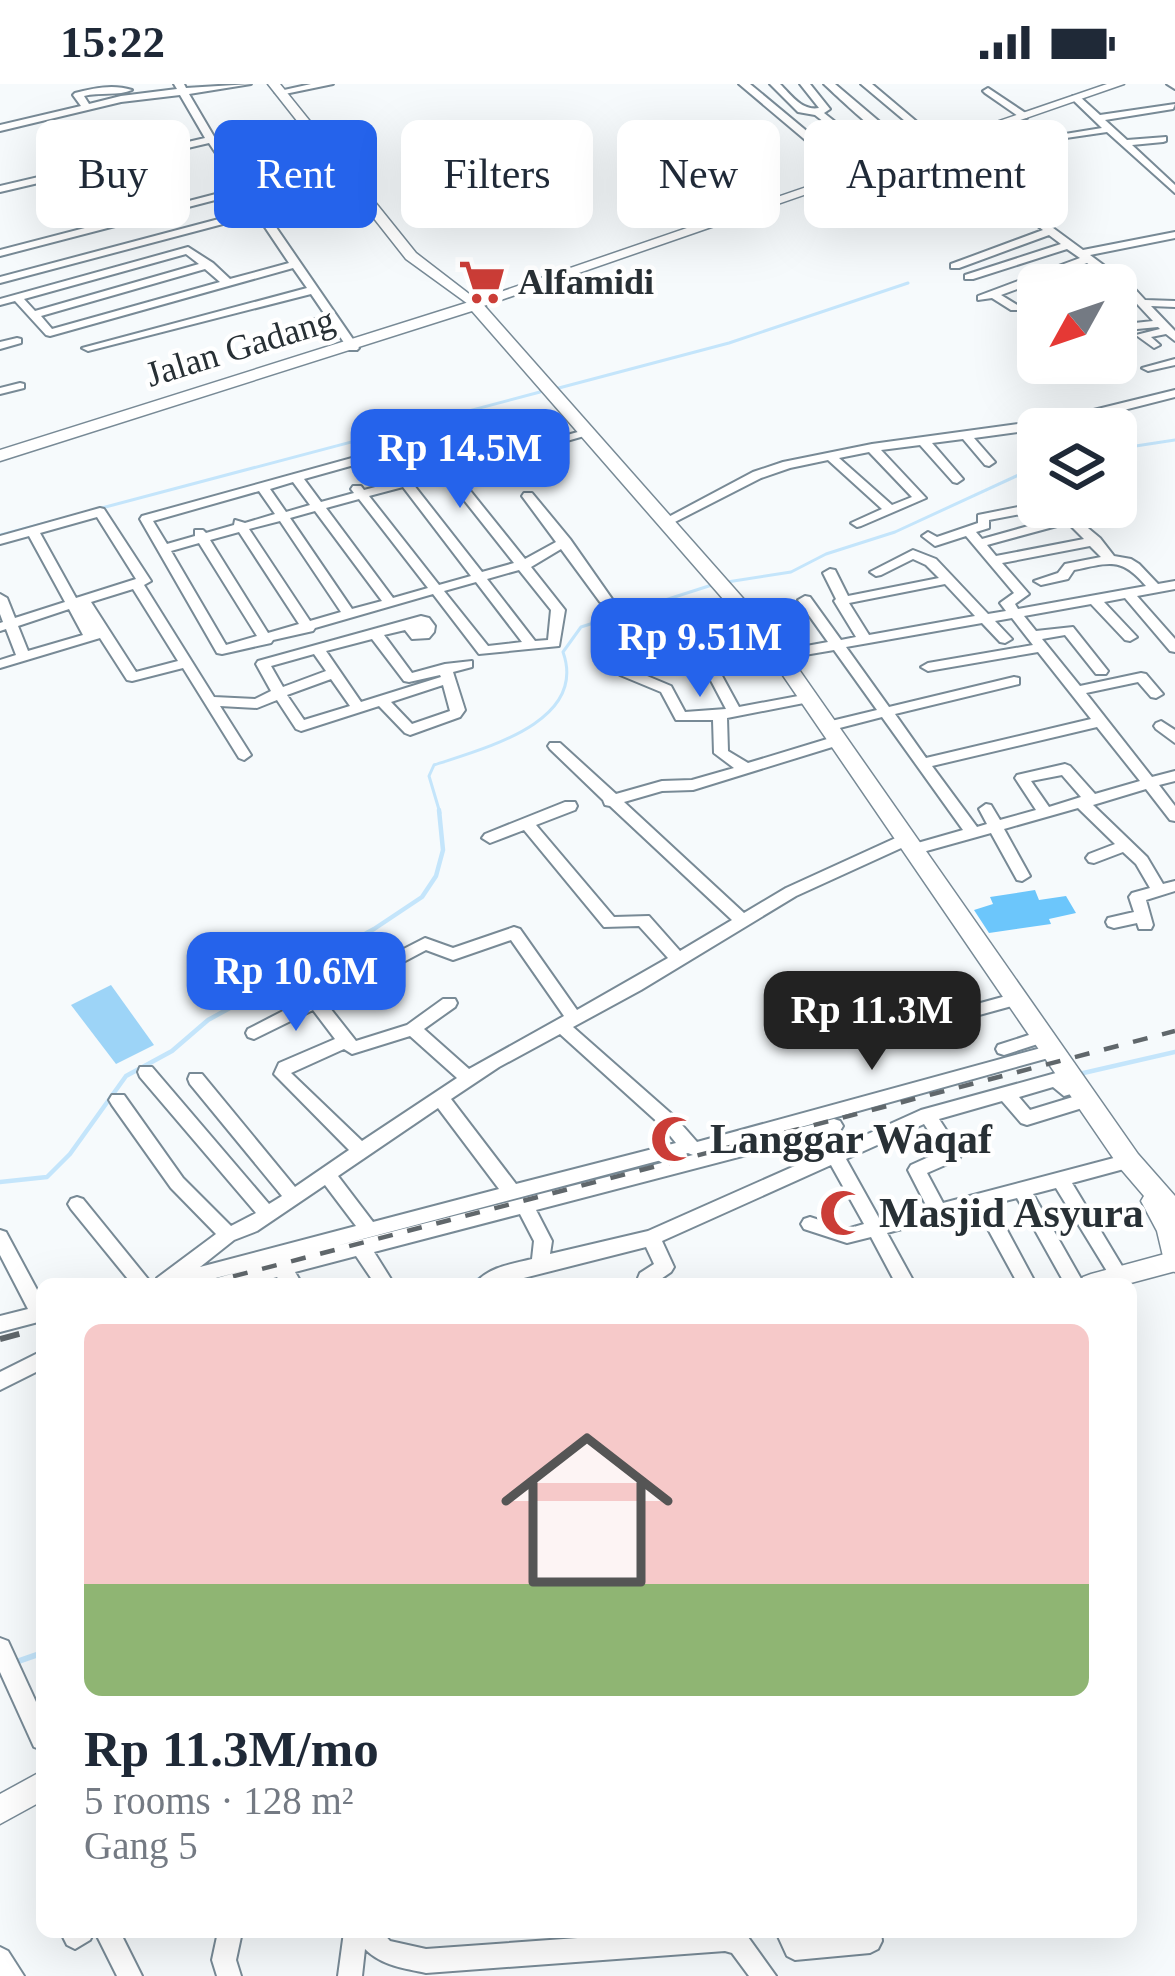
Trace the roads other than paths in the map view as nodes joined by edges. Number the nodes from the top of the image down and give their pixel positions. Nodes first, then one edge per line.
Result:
1 (246, 84) edge
2 (328, 84) edge
3 (744, 84) edge
4 (775, 84) edge
5 (805, 84) edge
6 (830, 84) edge
7 (866, 84) edge
8 (1118, 84) edge
9 (179, 87) edge
10 (279, 88) edge
11 (120, 91) edge
12 (988, 91) dead end
13 (1076, 98) junction
14 (46, 102) dead end
15 (1173, 106) edge
16 (15, 112) dead end
17 (818, 113) junction
18 (58, 115) junction
19 (1024, 116) junction
20 (1100, 118) junction
21 (827, 120) edge
22 (872, 120) edge
23 (910, 120) edge
24 (1012, 120) edge
25 (26, 122) junction
26 (0, 128) edge
27 (1111, 129) junction
28 (804, 134) edge
29 (1068, 136) edge
30 (1162, 139) dead end
31 (211, 140) junction
32 (1126, 143) junction
33 (214, 145) edge
34 (1175, 166) edge
35 (1154, 170) junction
36 (0, 189) edge
37 (1175, 190) edge
38 (804, 191) edge
39 (214, 198) edge
40 (214, 223) edge
41 (271, 228) edge
42 (1043, 228) edge
43 (1048, 232) junction
44 (1175, 235) edge
45 (1068, 245) junction
46 (0, 253) edge
47 (1084, 257) junction
48 (973, 259) junction
49 (296, 264) junction
50 (1068, 264) edge
51 (955, 266) dead end
52 (204, 267) junction
53 (990, 269) junction
54 (106, 273) junction
55 (968, 277) dead end
56 (0, 280) edge
57 (223, 285) junction
58 (1017, 286) edge
59 (122, 290) junction
60 (313, 290) junction
61 (21, 299) junction
62 (1172, 304) edge
63 (1, 306) edge
64 (1148, 306) junction
65 (140, 308) junction
66 (1015, 308) dead end
67 (459, 312) junction
68 (37, 314) junction
69 (331, 318) junction
70 (1137, 329) edge
71 (1168, 330) edge
72 (286, 331) dead end
73 (17, 341) dead end
74 (1154, 345) dead end
75 (0, 346) edge
76 (88, 348) dead end
77 (353, 348) junction
78 (1175, 362) edge
79 (1175, 377) edge
80 (20, 386) dead end
81 (0, 391) edge
82 (1175, 393) edge
83 (496, 419) dead end
84 (414, 428) dead end
85 (582, 431) junction
86 (968, 438) junction
87 (424, 442) junction
88 (924, 442) junction
89 (872, 448) junction
90 (0, 456) edge
91 (489, 456) junction
92 (831, 457) junction
93 (989, 462) dead end
94 (445, 467) junction
95 (296, 477) junction
96 (403, 479) junction
97 (957, 479) dead end
98 (262, 486) junction
99 (359, 491) junction
100 (528, 496) dead end
101 (318, 503) junction
102 (891, 510) junction
103 (1017, 511) edge
104 (281, 514) junction
105 (665, 523) junction
106 (856, 524) dead end
107 (241, 525) junction
108 (1035, 528) edge
109 (1082, 528) edge
110 (32, 531) junction
111 (968, 531) junction
112 (200, 536) junction
113 (0, 540) edge
114 (1095, 541) junction
115 (565, 542) junction
116 (982, 543) junction
117 (160, 546) junction
118 (995, 560) junction
119 (1111, 560) junction
120 (1037, 562) dead end
121 (932, 563) junction
122 (526, 564) junction
123 (1070, 567) junction
124 (875, 572) dead end
125 (830, 573) dead end
126 (481, 577) junction
127 (948, 580) junction
128 (1041, 581) dead end
129 (1175, 585) edge
130 (138, 586) junction
131 (1154, 589) junction
132 (433, 591) junction
133 (1127, 592) junction
134 (0, 598) edge
135 (1093, 598) junction
136 (605, 599) dead end
137 (805, 600) dead end
138 (843, 600) junction
139 (390, 603) junction
140 (78, 604) junction
141 (1049, 607) junction
142 (1016, 613) junction
143 (350, 615) junction
144 (984, 618) junction
145 (6, 627) edge
146 (412, 627) dead end
147 (308, 628) junction
148 (1068, 630) junction
149 (375, 633) junction
150 (97, 635) junction
151 (1130, 637) dead end
152 (1005, 639) dead end
153 (266, 640) junction
154 (865, 640) junction
155 (1038, 641) junction
156 (833, 644) junction
157 (626, 645) dead end
158 (532, 646) junction
159 (1175, 648) edge
160 (316, 649) junction
161 (775, 650) junction
162 (25, 657) junction
163 (187, 663) junction
164 (0, 664) edge
165 (467, 664) dead end
166 (928, 667) dead end
167 (713, 671) junction
168 (1101, 671) dead end
169 (332, 674) junction
170 (447, 674) junction
171 (1014, 681) dead end
172 (413, 684) junction
173 (1077, 691) junction
174 (279, 693) junction
175 (1156, 694) dead end
176 (809, 698) junction
177 (211, 700) junction
178 (382, 701) junction
179 (257, 704) junction
180 (358, 709) junction
181 (727, 713) junction
182 (885, 714) junction
183 (1100, 722) junction
184 (1161, 726) dead end
185 (229, 730) junction
186 (832, 734) junction
187 (1175, 738) edge
188 (555, 746) dead end
189 (244, 755) dead end
190 (924, 764) junction
191 (743, 767) junction
192 (1175, 776) edge
193 (1147, 784) junction
194 (610, 802) junction
195 (1087, 802) junction
196 (570, 806) dead end
197 (986, 809) dead end
198 (1046, 814) junction
199 (1175, 816) edge
200 (526, 823) junction
201 (995, 828) junction
202 (974, 835) junction
203 (490, 838) dead end
204 (909, 845) junction
205 (1126, 845) junction
206 (1094, 858) dead end
207 (1022, 876) dead end
208 (1167, 888) edge
209 (742, 921) junction
210 (1114, 922) dead end
211 (679, 960) junction
212 (1017, 999) junction
213 (314, 1001) junction
214 (449, 1003) dead end
215 (972, 1011) dead end
216 (569, 1023) junction
217 (412, 1029) junction
218 (254, 1033) dead end
219 (346, 1041) junction
220 (1047, 1044) junction
221 (1004, 1049) dead end
222 (146, 1072) dead end
223 (467, 1077) junction
224 (196, 1079) dead end
225 (1076, 1087) junction
226 (1006, 1094) junction
227 (440, 1097) junction
228 (118, 1100) dead end
229 (927, 1115) junction
230 (688, 1146) junction
231 (360, 1150) junction
232 (836, 1152) junction
233 (1134, 1167) junction
234 (327, 1174) junction
235 (1061, 1181) junction
236 (1022, 1191) junction
237 (293, 1197) junction
238 (518, 1199) junction
239 (983, 1202) junction
240 (77, 1204) dead end
241 (267, 1214) junction
242 (940, 1214) junction
243 (1175, 1214) edge
244 (810, 1224) dead end
245 (878, 1230) junction
246 (228, 1235) junction
247 (0, 1237) edge
248 (651, 1238) junction
249 (365, 1239) junction
250 (1174, 1261) edge
251 (540, 1262) junction
252 (287, 1276) edge
253 (1119, 1276) junction
254 (138, 1278) edge
255 (172, 1278) edge
256 (191, 1278) edge
257 (382, 1278) edge
258 (494, 1278) edge
259 (647, 1278) edge
260 (903, 1278) edge
261 (1024, 1278) edge
262 (1072, 1278) edge
263 (1112, 1278) edge
264 (36, 1304) edge
265 (36, 1314) edge
266 (0, 1324) edge
267 (36, 1362) edge
268 (0, 1382) edge
269 (5, 1658) edge
270 (36, 1725) edge
271 (36, 1794) edge
272 (0, 1810) edge
273 (110, 1938) edge
274 (229, 1938) edge
275 (360, 1938) edge
276 (368, 1938) edge
277 (790, 1938) edge
278 (870, 1938) edge
279 (0, 1959) edge
280 (12, 1976) edge
281 (130, 1976) edge
282 (229, 1976) edge
283 (350, 1976) edge
284 (764, 1976) edge

1 - 9 street
2 - 10 street
3 - 28 street
4 - 17 street
5 - 17 street
6 - 22 street
7 - 23 street
8 - 13 main road, Jalan Gadang
9 - 11 street
9 - 31 street
10 - 67 main road
11 - 18 street
12 - 19 street
13 - 19 main road, Jalan Gadang
13 - 20 street
14 - 18 street
15 - 20 street
16 - 25 street
17 - 21 street
18 - 25 street
19 - 24 main road, Jalan Gadang
20 - 27 street
25 - 26 street
27 - 29 street
27 - 32 street
30 - 32 street
31 - 33 street
31 - 36 street
32 - 35 street
34 - 35 street
35 - 37 street
38 - 67 main road, Jalan Gadang
39 - 46 street
40 - 56 street
41 - 49 street
42 - 43 street
43 - 45 street
43 - 48 street
44 - 47 street
45 - 47 street
45 - 53 street
47 - 50 street
47 - 64 street
48 - 51 street
48 - 53 street
49 - 57 street
49 - 60 street
52 - 54 street
52 - 57 street
52 - 59 street
53 - 55 street
54 - 59 street
54 - 61 street
57 - 65 street
58 - 66 street
59 - 65 street
59 - 68 street
60 - 69 street
60 - 76 street
61 - 63 street
61 - 68 street
62 - 64 street
64 - 71 street
65 - 68 street
67 - 77 highway, Jalan Gadang
67 - 85 highway
69 - 72 street
69 - 77 street
70 - 71 street
71 - 74 street
73 - 75 street
77 - 90 highway, Jalan Gadang
78 - 79 street
80 - 81 street
82 - 86 street
83 - 91 street
84 - 87 street
85 - 91 street
85 - 105 highway
86 - 88 street
86 - 93 street
87 - 94 street
87 - 95 street
88 - 89 street
88 - 97 street
89 - 92 street
89 - 102 street
91 - 94 street
92 - 102 street
92 - 105 street
94 - 96 street
94 - 122 street
95 - 98 street
95 - 101 street
96 - 99 street
96 - 126 street
98 - 104 street
98 - 117 street
99 - 101 street
99 - 132 street
100 - 115 street
101 - 104 street
101 - 139 street
102 - 106 street
103 - 111 street
104 - 107 street
104 - 143 street
105 - 161 highway
107 - 112 street
107 - 147 street
108 - 116 street
109 - 114 street
110 - 113 street
110 - 130 street
110 - 140 street
111 - 116 street
111 - 121 street
112 - 117 street
112 - 153 street
114 - 118 street
114 - 119 street
115 - 122 street
115 - 136 street
116 - 118 street
117 - 153 street
118 - 142 street
119 - 123 street
119 - 131 street
120 - 123 street
121 - 124 street
121 - 127 street
122 - 126 street
122 - 158 street
123 - 128 street
125 - 138 street
126 - 132 street
126 - 158 street
127 - 138 street
127 - 144 street
129 - 131 street
130 - 140 street
130 - 163 street
131 - 133 street
132 - 139 street
132 - 158 street
133 - 135 street
133 - 159 street
134 - 145 street
135 - 141 street
135 - 151 street
137 - 156 street
138 - 154 street
139 - 143 street
140 - 145 street
140 - 150 street
141 - 142 street
141 - 148 street
142 - 144 street
142 - 155 street
143 - 147 street
144 - 152 street
144 - 154 street
145 - 162 street
146 - 149 street
147 - 153 street
148 - 155 street
148 - 168 street
149 - 160 street
149 - 172 street
150 - 162 street
150 - 163 street
154 - 156 street
155 - 166 street
155 - 173 street
156 - 161 street
156 - 182 street
157 - 161 street
160 - 169 street
160 - 174 street
161 - 167 street
161 - 176 highway
162 - 164 street
163 - 177 street
165 - 170 street
167 - 181 street
167 - 181 street
169 - 174 street
169 - 180 street
170 - 172 street
170 - 178 street
171 - 182 street
172 - 178 street
173 - 175 street
173 - 183 street
174 - 179 street
174 - 180 street
176 - 181 street
176 - 186 highway
177 - 179 street
177 - 185 street
178 - 180 street
179 - 185 street
181 - 191 street
182 - 186 street
182 - 190 street
183 - 190 street
183 - 193 street
184 - 187 street
185 - 189 street
186 - 191 street
186 - 204 highway
188 - 194 street
190 - 202 street
191 - 194 street
192 - 193 street
193 - 195 street
193 - 199 street
194 - 209 street
195 - 198 street
195 - 198 street
195 - 205 street
196 - 200 street
197 - 201 street
198 - 201 street
200 - 203 street
200 - 211 street
201 - 202 street
201 - 207 street
202 - 204 street
204 - 209 street
204 - 212 highway
205 - 206 street
205 - 208 street
208 - 210 street
209 - 211 street
211 - 216 street
212 - 215 street
212 - 220 highway
213 - 216 street
213 - 218 street
213 - 219 street
214 - 217 street
216 - 223 street
216 - 230 street
217 - 219 street
217 - 223 street
219 - 231 street
220 - 221 street
220 - 225 highway
220 - 230 street
222 - 241 street
223 - 227 street
224 - 237 street
225 - 226 street
225 - 226 street
225 - 233 highway
226 - 229 street
227 - 231 street
227 - 238 street
228 - 246 street
229 - 232 street
229 - 242 street
230 - 238 street
231 - 234 street
232 - 238 street
232 - 245 street
232 - 248 street
233 - 235 street
233 - 243 highway
233 - 250 highway
234 - 237 street
234 - 249 street
235 - 236 street
235 - 253 street
236 - 239 street
236 - 262 street
237 - 241 street
238 - 249 street
238 - 251 street
239 - 242 street
239 - 261 street
240 - 254 street
241 - 246 street
242 - 245 street
244 - 245 street
245 - 260 street
246 - 255 street
247 - 264 street
248 - 251 street
248 - 259 street
249 - 252 street
249 - 256 street
249 - 257 street
250 - 253 main road
251 - 258 street
253 - 263 main road
265 - 266 street
267 - 268 street
269 - 270 street
271 - 272 main road
273 - 281 street
274 - 282 street
275 - 283 street
276 - 284 street
277 - 278 street
279 - 280 street

